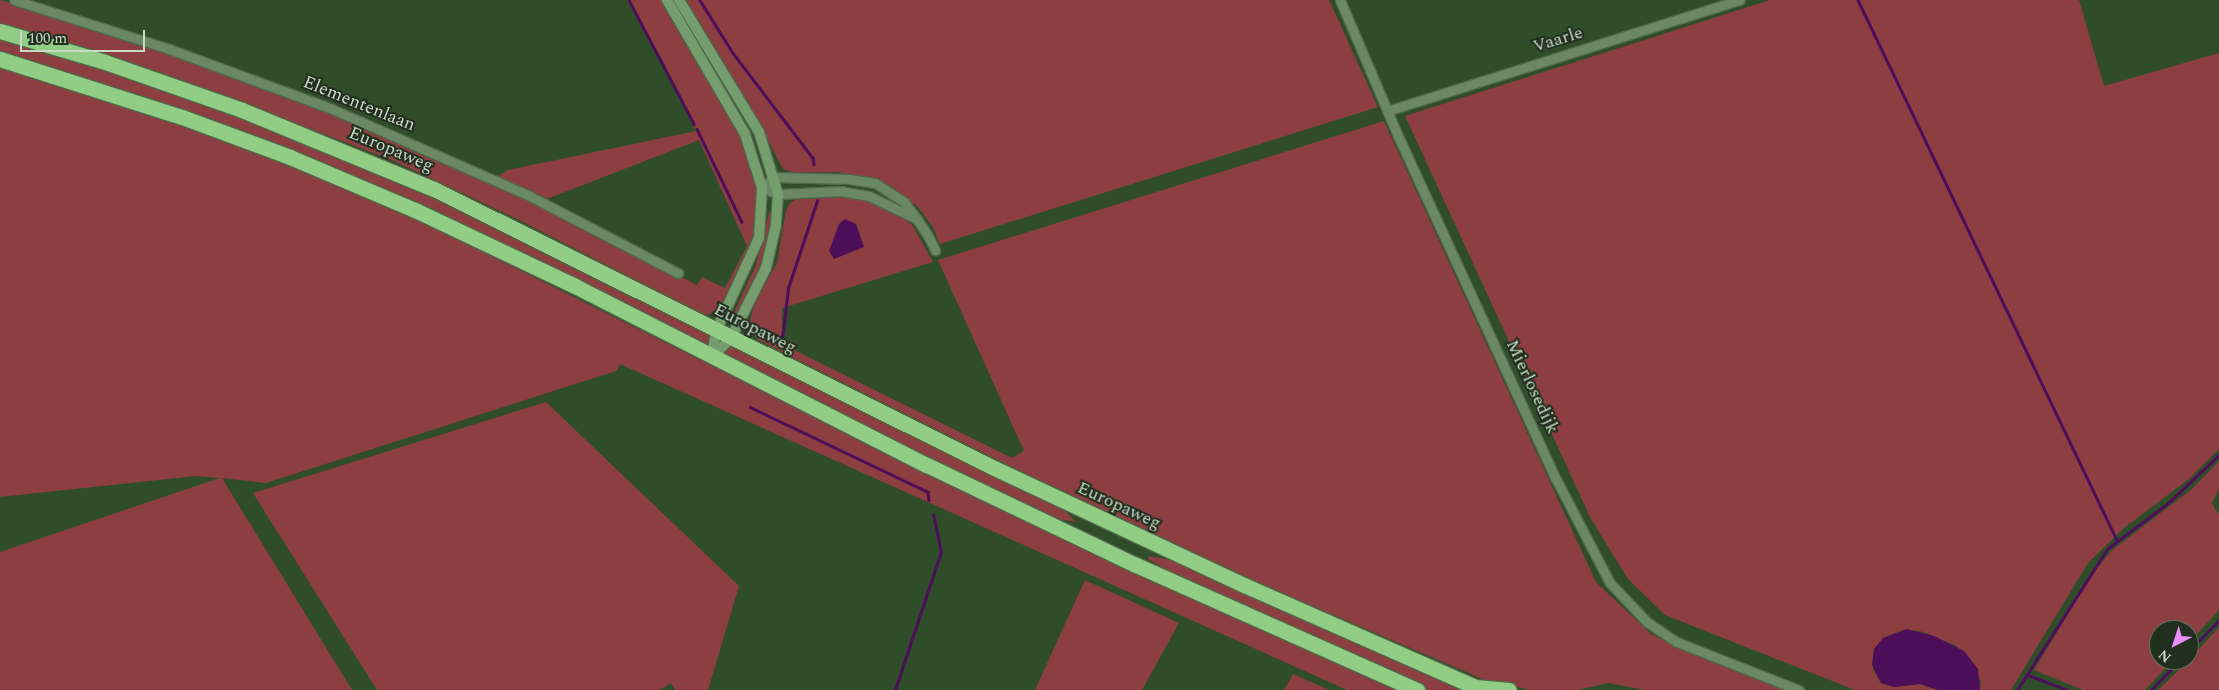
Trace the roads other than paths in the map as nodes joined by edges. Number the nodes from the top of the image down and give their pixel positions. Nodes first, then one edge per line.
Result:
1 (14, 0) edge
2 (667, 0) edge
3 (679, 0) edge
4 (1340, 0) edge
5 (1740, 0) edge
6 (0, 31) edge
7 (0, 59) edge
8 (1386, 111) junction
9 (774, 177) junction
10 (762, 188) junction
11 (778, 194) junction
12 (917, 219) junction
13 (935, 250) dead end
14 (678, 273) dead end
15 (716, 331) junction
16 (731, 338) junction
17 (712, 357) junction
18 (1478, 688) edge
19 (1417, 690) edge
20 (1509, 690) edge
21 (1799, 690) edge

1 - 14 street, Elementenlaan
2 - 10 street
3 - 9 street
4 - 8 street, Mierlosedijk
5 - 8 street, Vaarle
6 - 15 highway, Europaweg
7 - 17 highway
8 - 21 street, Mierlosedijk
9 - 10 street
9 - 11 street
9 - 12 street
10 - 11 street
10 - 15 street
11 - 12 street
11 - 16 street
12 - 13 street
15 - 16 highway, Europaweg
15 - 17 street
16 - 17 street
16 - 18 highway, Europaweg
17 - 19 highway
18 - 20 highway, Europaweg

